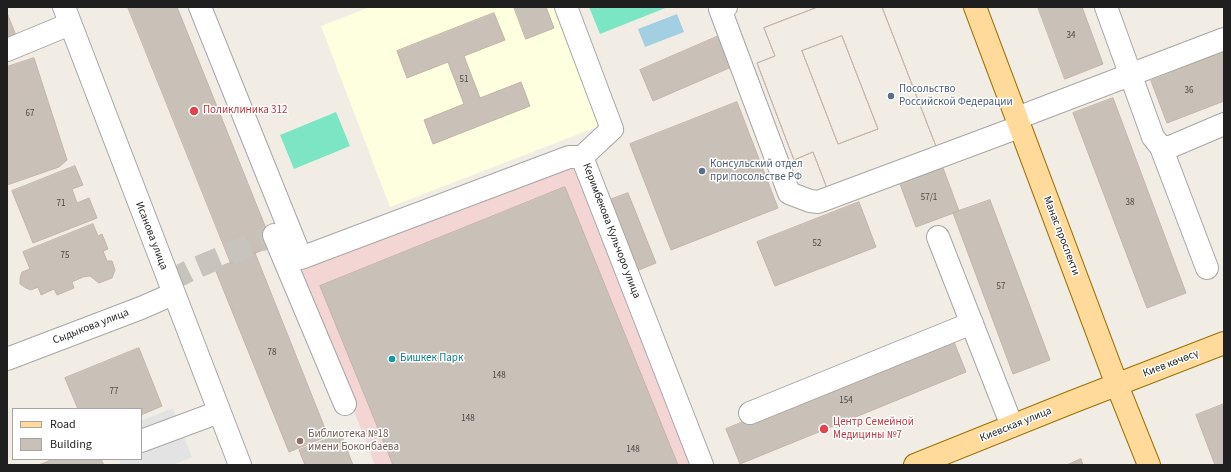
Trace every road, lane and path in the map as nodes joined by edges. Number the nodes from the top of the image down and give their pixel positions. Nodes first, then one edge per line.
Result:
1 (200, 7) edge
2 (566, 7) edge
3 (726, 7) edge
4 (975, 7) edge
5 (1106, 7) edge
6 (67, 16) edge
7 (1224, 39) edge
8 (7, 50) edge
9 (1131, 74) junction
10 (1018, 122) junction
11 (1224, 124) edge
12 (1161, 147) junction
13 (582, 157) junction
14 (274, 235) dead end
15 (938, 237) dead end
16 (1207, 268) dead end
17 (174, 294) junction
18 (972, 323) junction
19 (1224, 343) edge
20 (7, 359) edge
21 (1117, 385) junction
22 (345, 404) dead end
23 (219, 412) junction
24 (750, 413) dead end
25 (1012, 426) junction
26 (142, 441) edge
27 (240, 465) edge
28 (702, 465) edge
29 (915, 465) edge
30 (1149, 465) edge

1 - 13 street
2 - 13 street, Керимбекова Кульчоро улица
3 - 10 street
4 - 10 main road, Манас проспекти
5 - 9 street
6 - 8 street
6 - 17 street, Исанова улица
7 - 9 street
9 - 10 street
9 - 12 street
10 - 21 main road, Манас проспекти
11 - 12 street
12 - 16 street
13 - 28 street, Керимбекова Кульчоро улица
14 - 22 street
15 - 18 street
17 - 20 street, Сыдыкова улица
17 - 23 street, Исанова улица
18 - 24 street
18 - 25 street
19 - 21 main road, Киев көчөсү
21 - 25 main road, Киевская улица
21 - 30 main road, Манас проспекти
23 - 26 street
23 - 27 street, Исанова улица
25 - 29 main road, Киевская улица

